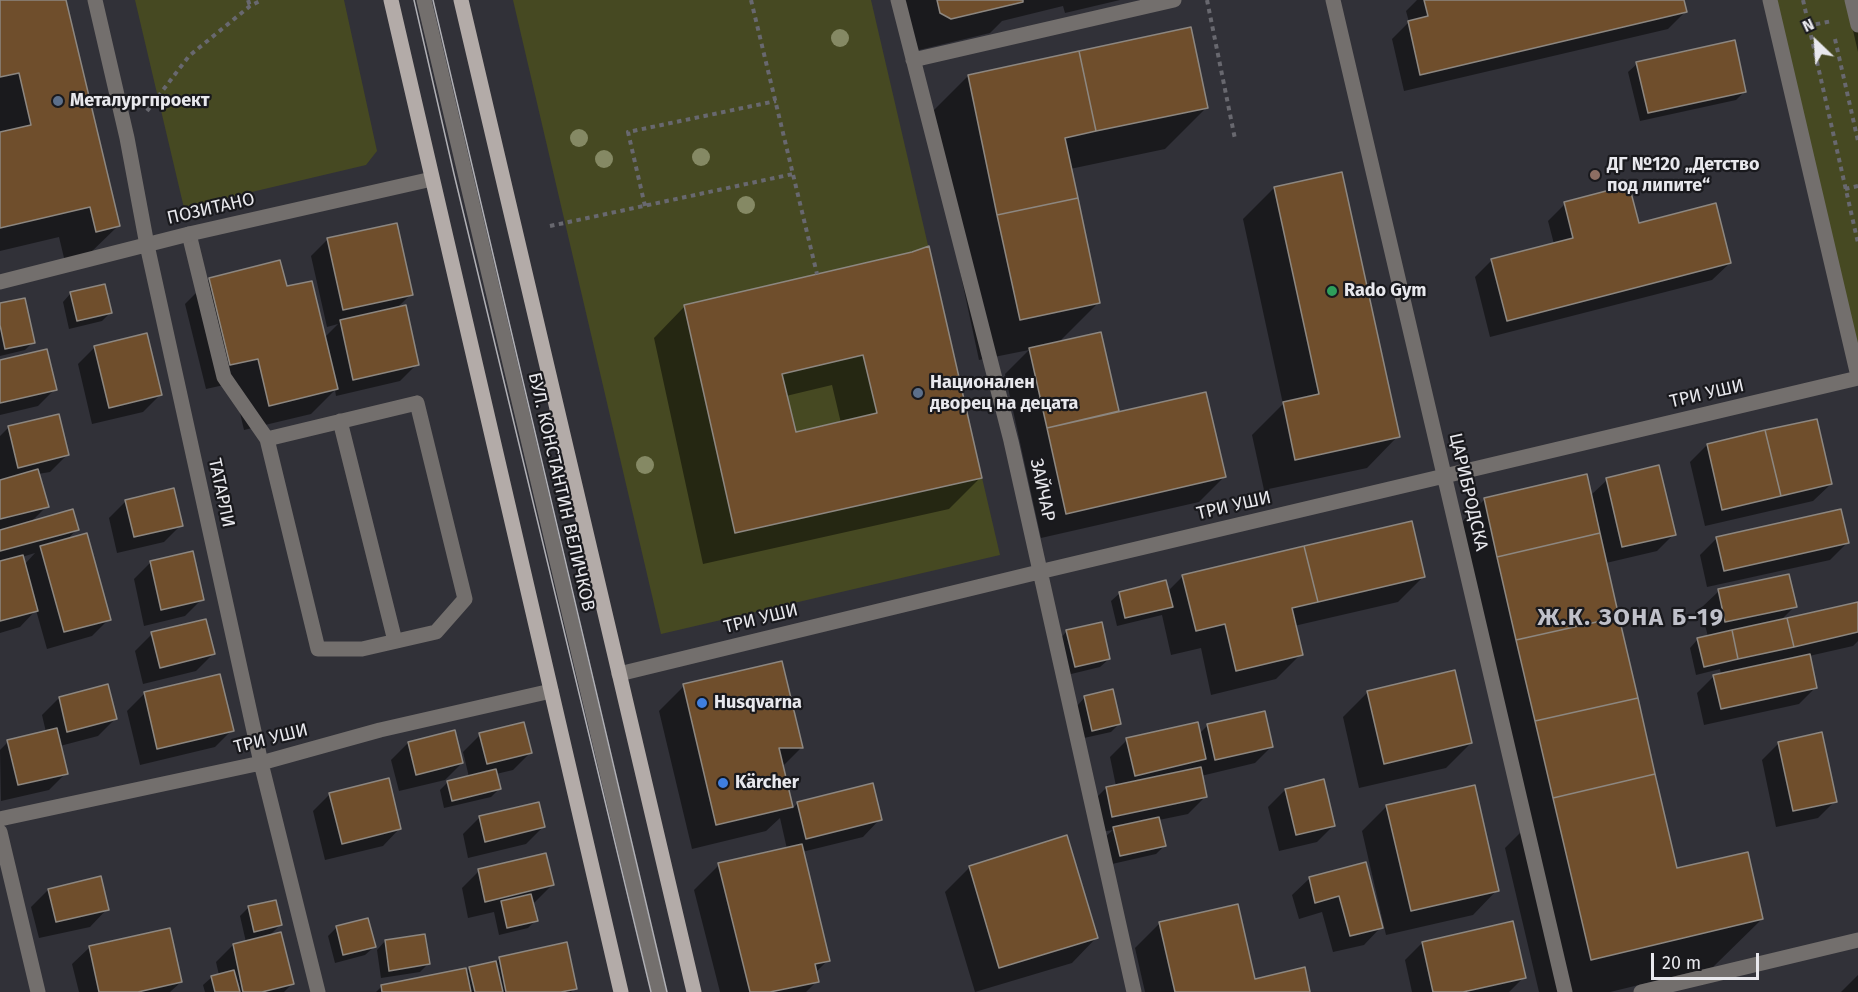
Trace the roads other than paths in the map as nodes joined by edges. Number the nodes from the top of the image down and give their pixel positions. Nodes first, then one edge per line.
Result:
1 (95, 0) edge
2 (391, 0) edge
3 (424, 0) edge
4 (461, 0) edge
5 (898, 0) edge
6 (1174, 0) edge
7 (1333, 0) edge
8 (1770, 0) edge
9 (913, 60) junction
10 (432, 179) junction
11 (189, 234) junction
12 (147, 245) junction
13 (0, 282) edge
14 (1858, 377) edge
15 (340, 421) junction
16 (267, 439) junction
17 (1444, 476) junction
18 (1039, 572) junction
19 (395, 641) junction
20 (619, 674) junction
21 (551, 691) junction
22 (261, 763) junction
23 (0, 819) edge
24 (0, 832) edge
25 (1858, 940) edge
26 (38, 992) edge
27 (318, 992) edge
28 (621, 992) edge
29 (659, 992) edge
30 (694, 992) edge
31 (1134, 992) edge
32 (1565, 992) edge
33 (1641, 992) edge

1 - 12 street, ТАТАРЛИ
2 - 10 main road
3 - 29 street, БУЛ. КОНСТАНТИН ВЕЛИЧКОВ
4 - 20 main road, БУЛ. КОНСТАНТИН ВЕЛИЧКОВ
5 - 9 street, ЗАЙЧАР
6 - 9 street
7 - 17 street, ЦАРИБРОДСКА
8 - 14 street
9 - 18 street, ЗАЙЧАР
10 - 11 street, ПОЗИТАНО
10 - 21 main road
11 - 12 street, ПОЗИТАНО
11 - 16 street
12 - 13 street, ПОЗИТАНО
12 - 22 street, ТАТАРЛИ
14 - 17 street, ТРИ УШИ
15 - 16 street
15 - 19 street
15 - 19 street
16 - 19 street
17 - 18 street, ТРИ УШИ
17 - 32 street, ЦАРИБРОДСКА
18 - 20 street, ТРИ УШИ
18 - 31 street, ЗАЙЧАР
20 - 30 main road, БУЛ. КОНСТАНТИН ВЕЛИЧКОВ
21 - 22 street, ТРИ УШИ
21 - 28 main road
22 - 23 street, ТРИ УШИ
22 - 27 street, ТАТАРЛИ
24 - 26 street
25 - 33 street

